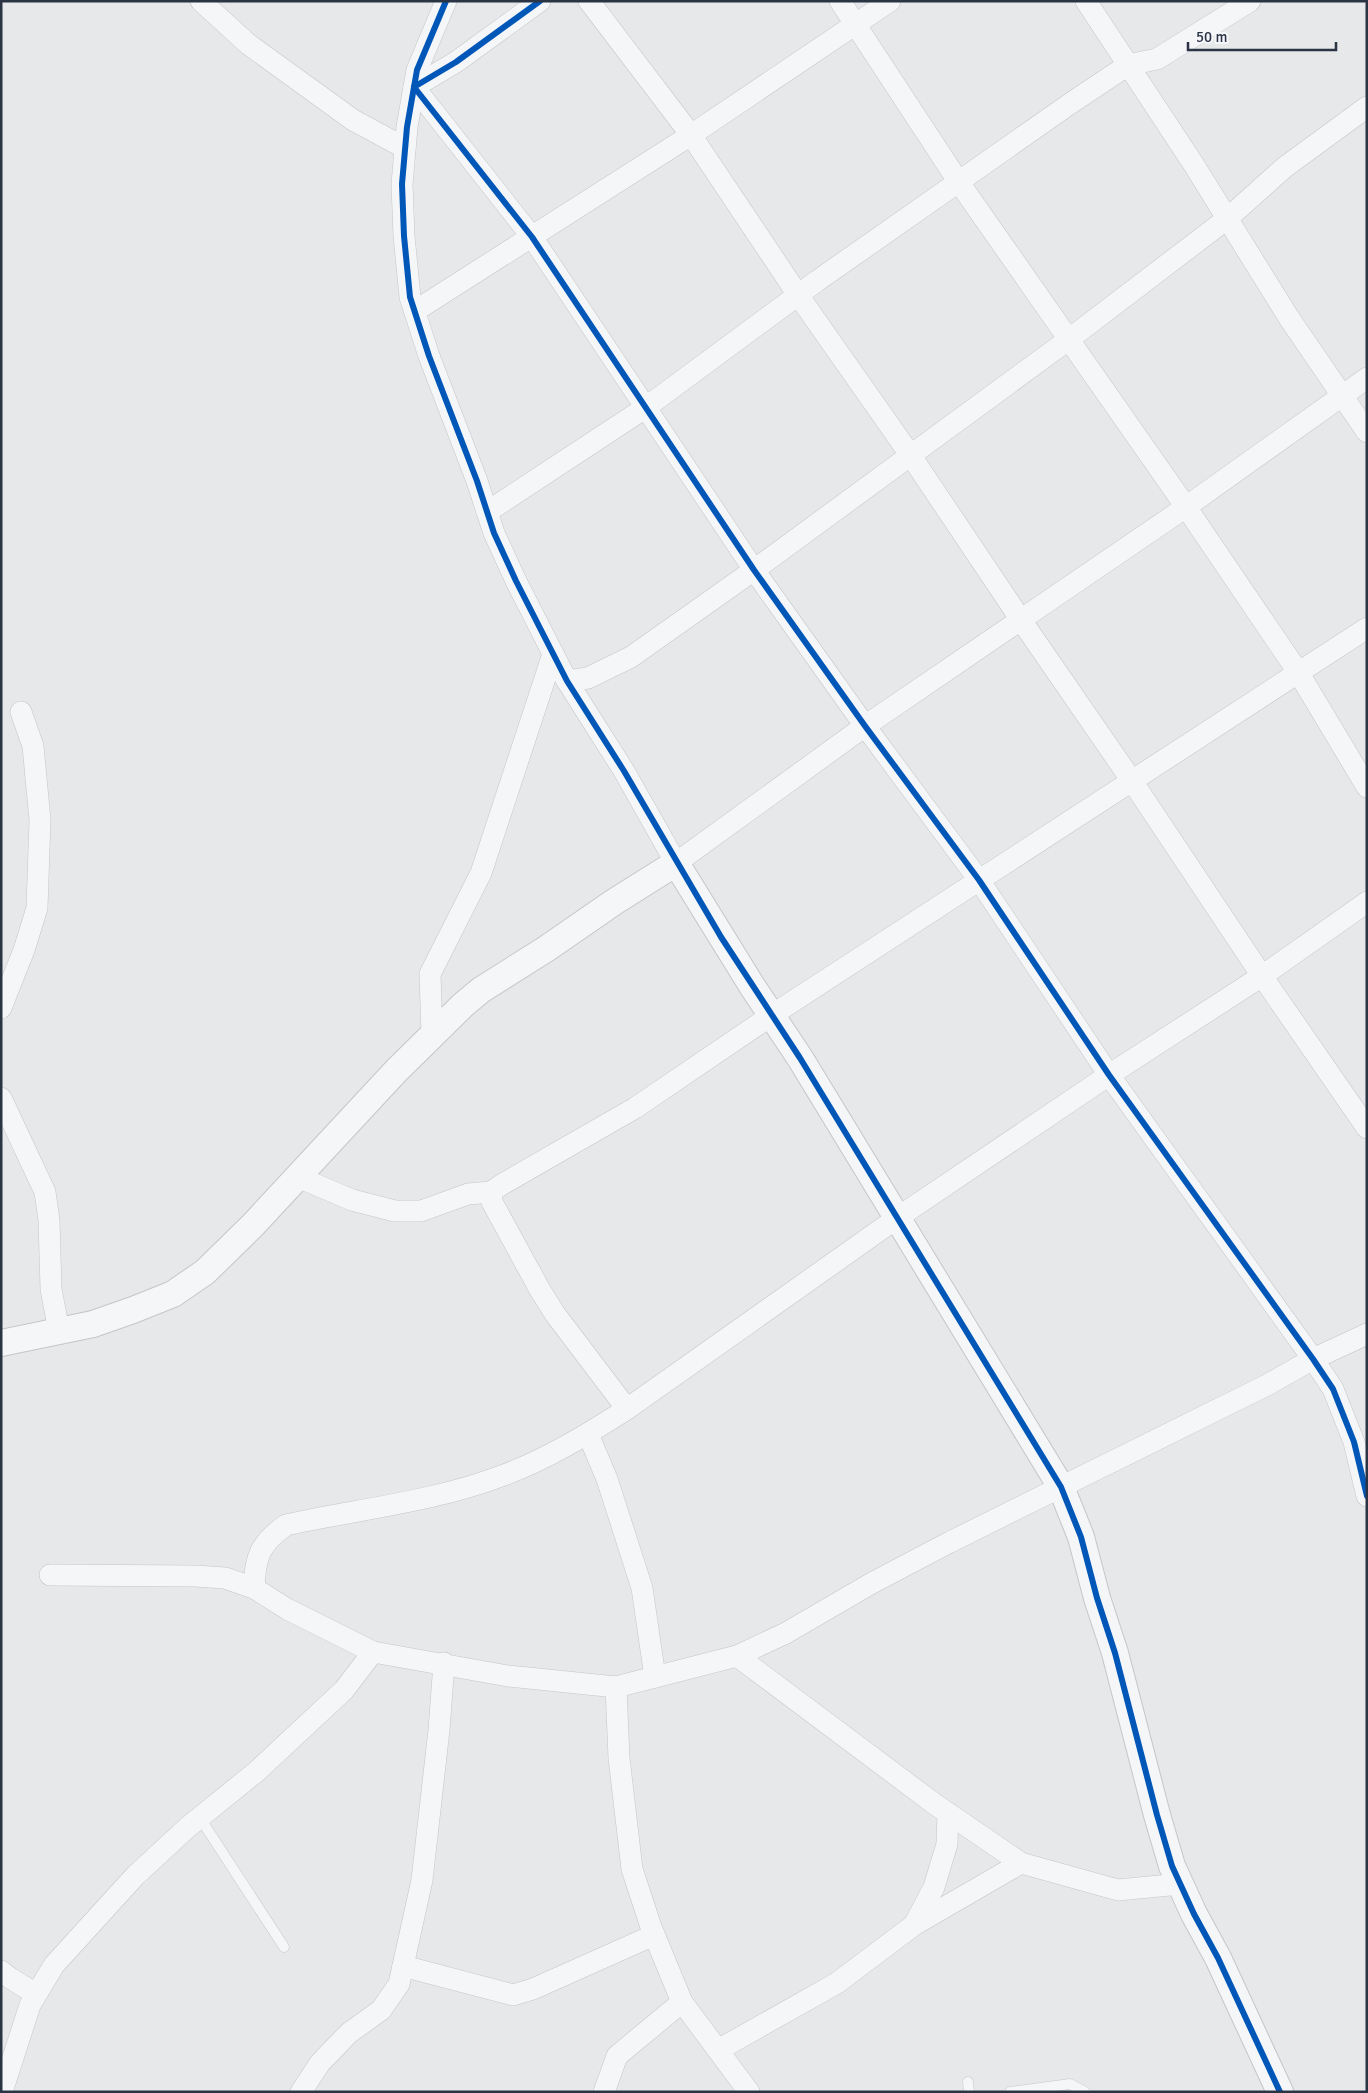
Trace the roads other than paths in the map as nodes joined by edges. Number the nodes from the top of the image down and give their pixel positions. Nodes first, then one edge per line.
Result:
1 (201, 1) edge
2 (446, 1) edge
3 (540, 1) edge
4 (589, 1) edge
5 (840, 1) edge
6 (890, 1) edge
7 (1086, 1) edge
8 (1250, 1) edge
9 (857, 24) junction
10 (1128, 66) junction
11 (414, 87) junction
12 (1367, 107) edge
13 (691, 135) junction
14 (405, 148) junction
15 (958, 181) junction
16 (1228, 218) junction
17 (532, 237) junction
18 (798, 295) junction
19 (415, 311) junction
20 (1068, 340) junction
21 (1367, 378) edge
22 (1341, 395) junction
23 (644, 408) junction
24 (1367, 432) edge
25 (911, 456) junction
26 (1186, 506) junction
27 (487, 512) junction
28 (754, 570) junction
29 (1020, 620) junction
30 (1367, 628) edge
31 (553, 654) junction
32 (1298, 672) junction
33 (567, 682) junction
34 (21, 712) dead end
35 (865, 726) junction
36 (1132, 781) junction
37 (1367, 786) edge
38 (676, 863) junction
39 (979, 880) junction
40 (1367, 902) edge
41 (1262, 976) junction
42 (1, 1008) edge
43 (772, 1015) junction
44 (432, 1035) junction
45 (1109, 1075) junction
46 (1, 1098) edge
47 (1367, 1128) edge
48 (298, 1177) junction
49 (491, 1192) junction
50 (897, 1218) junction
51 (59, 1331) junction
52 (1367, 1334) edge
53 (1, 1343) edge
54 (1313, 1359) junction
55 (628, 1409) junction
56 (588, 1434) junction
57 (1061, 1487) junction
58 (1367, 1496) edge
59 (50, 1576) dead end
60 (254, 1588) junction
61 (373, 1652) junction
62 (737, 1656) junction
63 (444, 1663) junction
64 (655, 1677) junction
65 (616, 1687) junction
66 (948, 1813) junction
67 (200, 1818) junction
68 (1021, 1863) junction
69 (1180, 1884) junction
70 (914, 1925) junction
71 (654, 1935) junction
72 (284, 1947) dead end
73 (403, 1966) junction
74 (1, 1971) edge
75 (36, 1994) junction
76 (682, 2002) junction
77 (718, 2050) junction
78 (2, 2092) edge
79 (301, 2092) edge
80 (604, 2092) edge
81 (749, 2092) edge
82 (1010, 2092) edge
83 (1085, 2092) edge
84 (1280, 2092) edge

1 - 14 street
2 - 11 street
3 - 11 street
4 - 13 street
5 - 9 street
6 - 9 street
7 - 10 street
8 - 10 street
9 - 13 street
9 - 15 street
10 - 15 street
10 - 16 street
11 - 14 street
11 - 17 street
12 - 16 street
13 - 17 street
13 - 18 street
14 - 19 street
15 - 18 street
15 - 20 street
16 - 20 street
16 - 22 street
17 - 19 street
17 - 23 street
18 - 23 street
18 - 25 street
19 - 27 street
20 - 25 street
20 - 26 street
21 - 22 street
22 - 24 street
22 - 26 street
23 - 27 street
23 - 28 street
25 - 28 street
25 - 29 street
26 - 29 street
26 - 32 street
27 - 31 street
28 - 33 street
28 - 35 street
29 - 35 street
29 - 36 street
30 - 32 street
31 - 33 street
31 - 44 street
32 - 36 street
32 - 37 street
33 - 38 street
34 - 42 street
35 - 38 street
35 - 39 street
36 - 39 street
36 - 41 street
38 - 43 street
38 - 44 street
39 - 43 street
39 - 45 street
40 - 41 street
41 - 45 street
41 - 47 street
43 - 49 street
43 - 50 street
44 - 48 street
45 - 50 street
45 - 54 street
46 - 51 street
48 - 49 street
48 - 51 street
49 - 55 street
50 - 55 street
50 - 57 street
51 - 53 street
52 - 54 street
54 - 57 street
54 - 58 street
55 - 56 street
56 - 60 street
56 - 64 street
57 - 62 street
57 - 69 street
59 - 60 street
60 - 61 street
61 - 63 street
61 - 67 street
62 - 64 street
62 - 66 street
63 - 65 street
63 - 73 street
64 - 65 street
65 - 71 street
66 - 68 street
66 - 70 street
67 - 72 lane
67 - 75 street
68 - 69 street
68 - 70 street
69 - 84 street
70 - 77 street
71 - 73 street
71 - 76 street
73 - 79 street
74 - 75 street
75 - 78 street
76 - 77 street
76 - 80 street
77 - 81 street
82 - 83 lane

